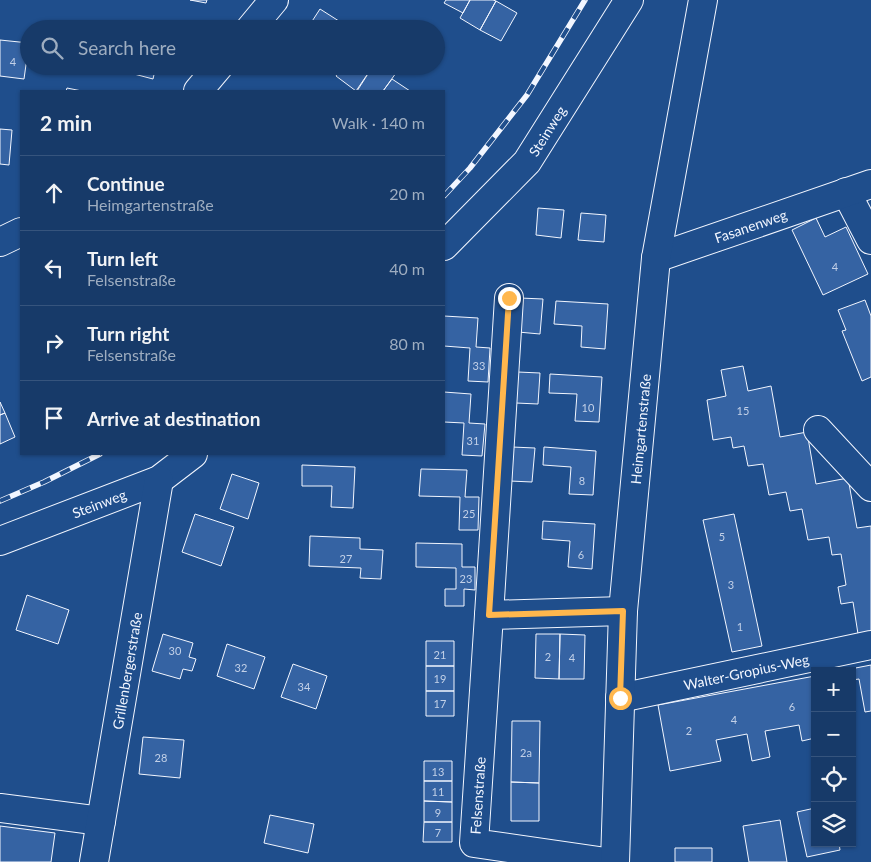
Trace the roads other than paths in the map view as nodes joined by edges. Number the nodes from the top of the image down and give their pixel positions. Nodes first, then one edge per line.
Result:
1 (274, 0) edge
2 (629, 0) edge
3 (702, 0) edge
4 (257, 20) edge
5 (211, 75) edge
6 (199, 90) edge
7 (859, 188) edge
8 (20, 232) edge
9 (871, 240) edge
10 (0, 242) edge
11 (445, 245) edge
12 (656, 258) junction
13 (509, 298) dead end
14 (818, 430) dead end
15 (192, 455) edge
16 (159, 480) junction
17 (871, 487) edge
18 (0, 541) edge
19 (623, 611) junction
20 (489, 615) junction
21 (871, 646) edge
22 (620, 698) junction
23 (0, 808) edge
24 (100, 821) junction
25 (94, 862) edge
26 (606, 862) edge
27 (615, 862) edge

1 - 4 street
2 - 11 street, Steinweg
3 - 12 street, Heimgartenstraße
5 - 6 street
7 - 9 street, Fasanenweg
7 - 12 street, Fasanenweg
8 - 10 street
12 - 19 street, Heimgartenstraße
13 - 20 street, Felsenstraße
14 - 17 street
15 - 16 street, Steinweg
16 - 18 street, Steinweg
16 - 24 street, Grillenbergerstraße
19 - 20 street
19 - 22 street, Heimgartenstraße
20 - 26 street, Felsenstraße
21 - 22 street, Walter-Gropius-Weg
22 - 27 street, Heimgartenstraße
23 - 24 street
24 - 25 street, Grillenbergerstraße

